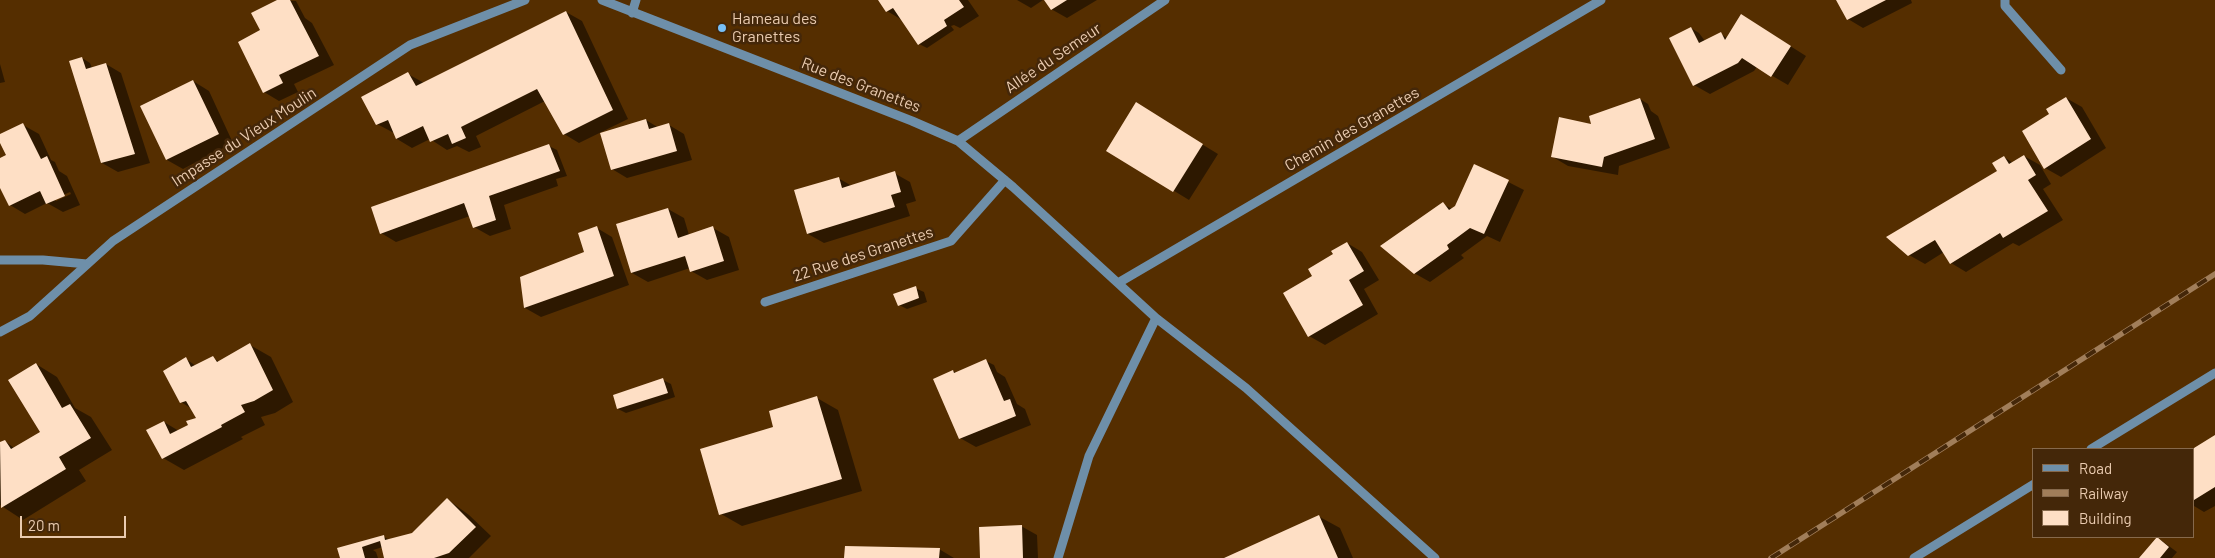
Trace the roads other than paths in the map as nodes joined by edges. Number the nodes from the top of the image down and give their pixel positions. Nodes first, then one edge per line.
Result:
1 (525, 0) edge
2 (602, 0) edge
3 (636, 0) edge
4 (1165, 0) edge
5 (1601, 0) edge
6 (2006, 0) edge
7 (632, 13) junction
8 (2062, 70) dead end
9 (958, 141) junction
10 (1005, 180) junction
11 (0, 260) edge
12 (87, 264) junction
13 (1118, 283) junction
14 (765, 302) dead end
15 (1156, 318) junction
16 (0, 332) edge
17 (2215, 374) edge
18 (2093, 448) edge
19 (2032, 485) edge
20 (1058, 558) edge
21 (1435, 558) edge
22 (1914, 558) edge

1 - 12 street, Impasse du Vieux Moulin
2 - 7 street, Rue des Granettes
3 - 7 street
4 - 9 street, Allée du Semeur
5 - 13 street, Chemin des Granettes
6 - 8 street
7 - 9 street, Rue des Granettes
9 - 10 street, Rue des Granettes
10 - 13 street, Rue des Granettes
10 - 14 street, 22 Rue des Granettes
11 - 12 street
12 - 16 street, Impasse du Vieux Moulin
13 - 15 street
15 - 20 street
15 - 21 street
17 - 18 street
19 - 22 street

